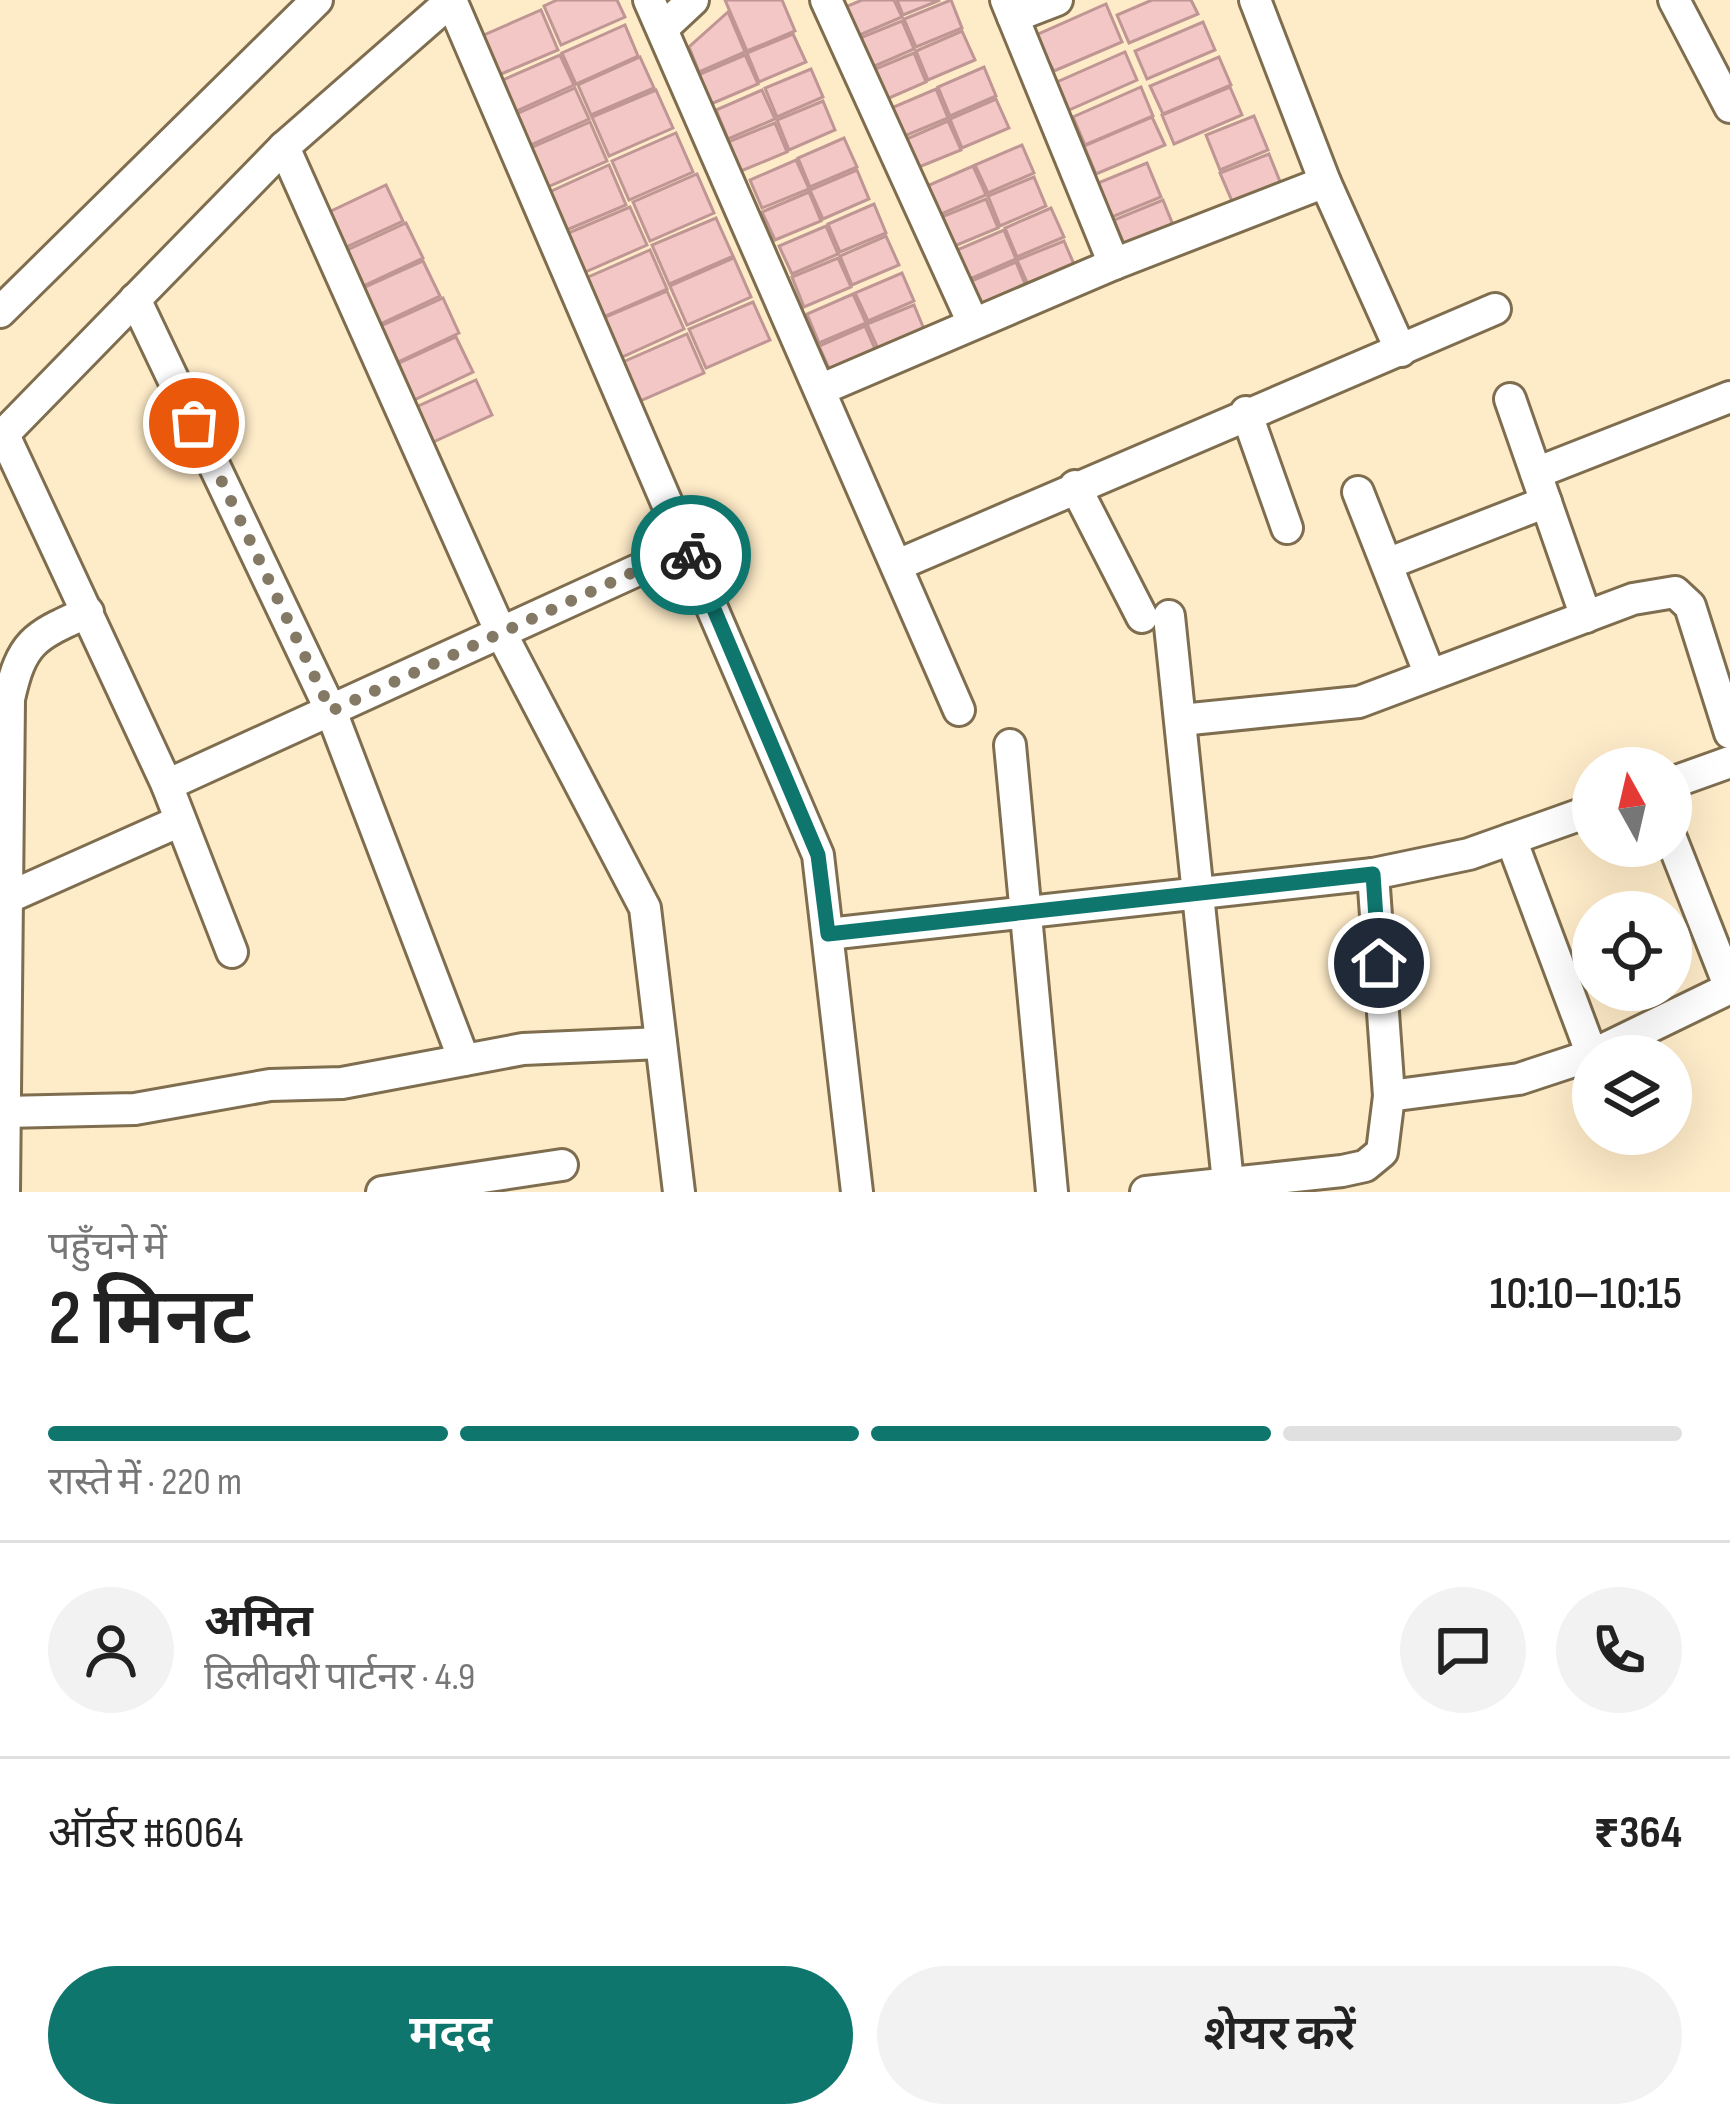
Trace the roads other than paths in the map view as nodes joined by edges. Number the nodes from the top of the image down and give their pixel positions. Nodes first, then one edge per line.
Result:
1 (317, 0) edge
2 (452, 0) edge
3 (693, 0) edge
4 (826, 0) edge
5 (1057, 0) edge
6 (1255, 0) edge
7 (1674, 0) edge
8 (1010, 9) edge
9 (656, 14) edge
10 (1730, 106) edge
11 (284, 147) junction
12 (1324, 182) junction
13 (1114, 264) junction
14 (6, 296) edge
15 (135, 299) junction
16 (1495, 309) dead end
17 (974, 323) junction
18 (1401, 351) junction
19 (822, 389) junction
20 (1730, 398) edge
21 (1510, 399) dead end
22 (1246, 412) junction
23 (2, 436) edge
24 (1075, 487) junction
25 (1541, 487) junction
26 (1358, 492) dead end
27 (1287, 528) dead end
28 (688, 547) junction
29 (900, 564) junction
30 (1387, 564) junction
31 (88, 612) junction
32 (1586, 617) junction
33 (501, 633) junction
34 (1430, 675) junction
35 (959, 710) dead end
36 (331, 711) junction
37 (1181, 720) junction
38 (1730, 733) edge
39 (1010, 745) dead end
40 (1730, 762) edge
41 (1692, 776) edge
42 (167, 785) junction
43 (1572, 817) edge
44 (180, 821) junction
45 (1511, 839) junction
46 (1682, 867) edge
47 (1373, 874) junction
48 (1201, 894) junction
49 (7, 898) junction
50 (1024, 911) junction
51 (828, 934) junction
52 (232, 952) dead end
53 (1730, 988) edge
54 (1584, 1035) edge
55 (1633, 1035) edge
56 (661, 1043) junction
57 (464, 1060) junction
58 (1572, 1062) edge
59 (1389, 1096) junction
60 (5, 1112) junction
61 (562, 1165) dead end
62 (1228, 1188) edge
63 (4, 1192) edge
64 (382, 1192) edge
65 (679, 1192) edge
66 (857, 1192) edge
67 (1052, 1192) edge
68 (1145, 1192) edge

1 - 14 street
2 - 11 street
2 - 28 street
3 - 9 street
4 - 17 street
5 - 8 street
6 - 12 street
7 - 10 street
8 - 13 street
9 - 19 street
11 - 15 street
11 - 33 street
12 - 13 street
12 - 18 street
13 - 17 street
15 - 23 street
15 - 36 street
16 - 18 street
17 - 19 street
18 - 22 street
19 - 29 street
20 - 25 street
21 - 25 street
22 - 24 street
22 - 27 street
23 - 31 street
24 - 29 street
24 - 37 street
25 - 30 street
25 - 32 street
26 - 30 street
28 - 33 street
28 - 51 street
29 - 35 street
30 - 34 street
31 - 42 street
31 - 49 street
32 - 34 street
32 - 38 street
33 - 36 street
33 - 56 street
34 - 37 street
36 - 42 street
36 - 57 street
37 - 48 street
39 - 50 street
40 - 41 street
42 - 44 street
43 - 45 street
44 - 49 street
44 - 52 street
45 - 47 street
45 - 54 street
46 - 53 street
47 - 48 street
47 - 59 street
48 - 50 street
48 - 62 street
49 - 60 street
50 - 51 street
50 - 67 street
51 - 66 street
53 - 55 street
56 - 57 street
56 - 65 street
57 - 60 street
58 - 59 street
59 - 62 street
60 - 63 street
61 - 64 street
62 - 68 street

